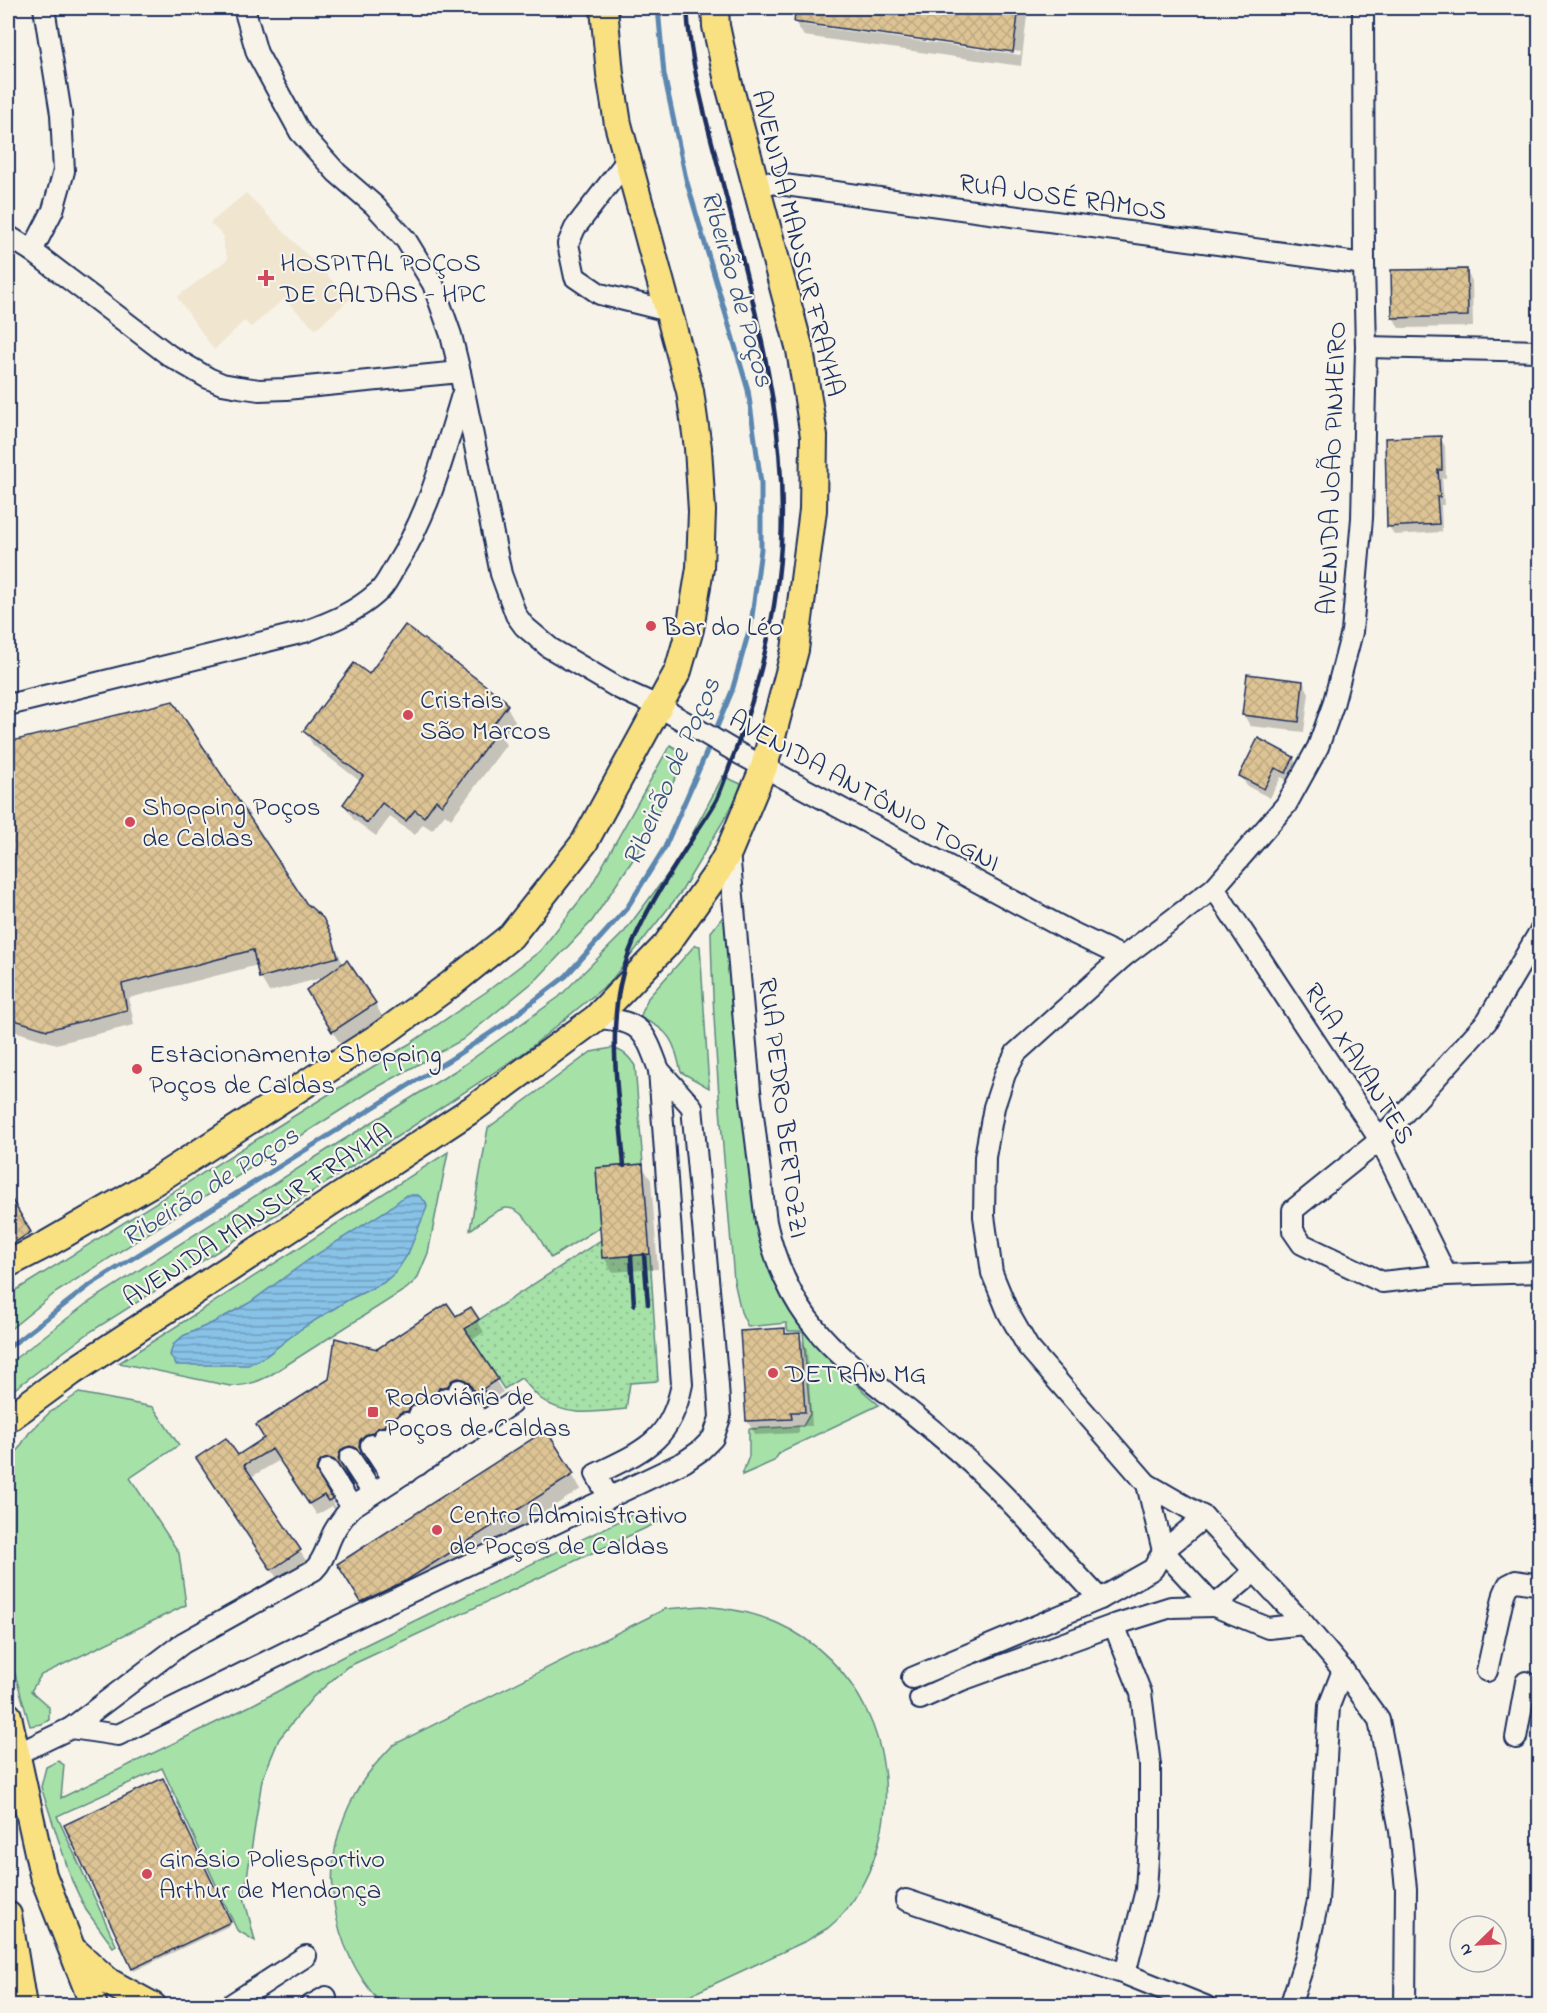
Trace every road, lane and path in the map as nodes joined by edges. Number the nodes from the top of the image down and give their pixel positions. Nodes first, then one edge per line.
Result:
1 (44, 8) edge
2 (244, 8) edge
3 (604, 8) edge
4 (715, 8) edge
5 (1363, 8) edge
6 (628, 159) junction
7 (755, 181) junction
8 (8, 236) edge
9 (32, 251) junction
10 (1364, 264) junction
11 (669, 311) junction
12 (1366, 347) junction
13 (1539, 351) edge
14 (461, 381) junction
15 (8, 705) edge
16 (658, 706) junction
17 (764, 767) junction
18 (729, 851) junction
19 (1214, 888) junction
20 (1069, 931) junction
21 (1539, 931) edge
22 (1123, 957) junction
23 (1106, 971) junction
24 (596, 1018) junction
25 (659, 1070) junction
26 (1380, 1140) junction
27 (8, 1264) edge
28 (1539, 1272) edge
29 (1517, 1273) junction
30 (1446, 1275) junction
31 (1539, 1285) edge
32 (511, 1404) dead end
33 (8, 1419) edge
34 (391, 1432) junction
35 (413, 1468) junction
36 (1147, 1484) junction
37 (609, 1498) junction
38 (1204, 1516) junction
39 (1163, 1551) junction
40 (1254, 1572) junction
41 (1539, 1585) edge
42 (1100, 1599) junction
43 (1214, 1606) junction
44 (1304, 1624) junction
45 (1114, 1625) junction
46 (1342, 1670) junction
47 (1486, 1671) dead end
48 (912, 1678) dead end
49 (1526, 1682) dead end
50 (920, 1699) dead end
51 (8, 1716) edge
52 (71, 1728) junction
53 (1516, 1738) dead end
54 (17, 1755) junction
55 (906, 1900) dead end
56 (8, 1915) edge
57 (70, 1946) junction
58 (306, 1956) dead end
59 (1125, 1974) junction
60 (23, 2006) edge
61 (94, 2006) edge
62 (153, 2006) edge
63 (229, 2006) edge
64 (1205, 2006) edge
65 (1290, 2006) edge
66 (1405, 2006) edge

1 - 9 street
2 - 14 street, AVENIDA ANTÔNIO TOGNI
3 - 6 main road
4 - 7 main road, AVENIDA MANSUR FRAYHA
5 - 10 street, AVENIDA JOÃO PINHEIRO
6 - 11 main road
6 - 11 street
7 - 10 street, RUA JOSÉ RAMOS
7 - 17 main road, AVENIDA MANSUR FRAYHA
8 - 9 street
9 - 14 street
10 - 12 street, AVENIDA JOÃO PINHEIRO
11 - 16 main road
12 - 13 street
12 - 19 street, AVENIDA JOÃO PINHEIRO
14 - 15 street
14 - 16 street, AVENIDA ANTÔNIO TOGNI
16 - 17 street, AVENIDA ANTÔNIO TOGNI
16 - 27 main road
17 - 18 main road, AVENIDA MANSUR FRAYHA
17 - 20 street, AVENIDA ANTÔNIO TOGNI
18 - 24 main road, AVENIDA MANSUR FRAYHA
18 - 42 street, RUA PEDRO BERTOZZI
19 - 22 street, AVENIDA JOÃO PINHEIRO
19 - 26 street, RUA XAVANTES
20 - 22 street, AVENIDA ANTÔNIO TOGNI
20 - 23 street, AVENIDA ANTÔNIO TOGNI
21 - 26 street
22 - 23 street, AVENIDA JOÃO PINHEIRO
23 - 36 street, AVENIDA JOÃO PINHEIRO
24 - 25 street
24 - 33 main road, AVENIDA MANSUR FRAYHA
25 - 37 street
25 - 37 street
26 - 30 street, RUA XAVANTES
26 - 30 street
28 - 29 street
29 - 30 street
29 - 31 street
32 - 35 street
34 - 35 street
34 - 35 street
34 - 35 street
34 - 35 street
34 - 35 street
34 - 35 street
35 - 52 street
36 - 38 street, AVENIDA JOÃO PINHEIRO
36 - 39 street
37 - 52 street
38 - 39 street
38 - 40 street, AVENIDA JOÃO PINHEIRO
39 - 42 street
39 - 43 street
40 - 43 street
40 - 44 street, AVENIDA JOÃO PINHEIRO
41 - 47 street
42 - 48 street
43 - 44 street
43 - 45 street
44 - 46 street, AVENIDA JOÃO PINHEIRO
45 - 50 street
45 - 59 street
46 - 65 street
46 - 66 street, AVENIDA JOÃO PINHEIRO
49 - 53 street
51 - 54 main road
52 - 54 street
54 - 57 main road
55 - 59 street
56 - 60 main road
57 - 61 main road
57 - 62 main road
58 - 63 street
59 - 64 street

